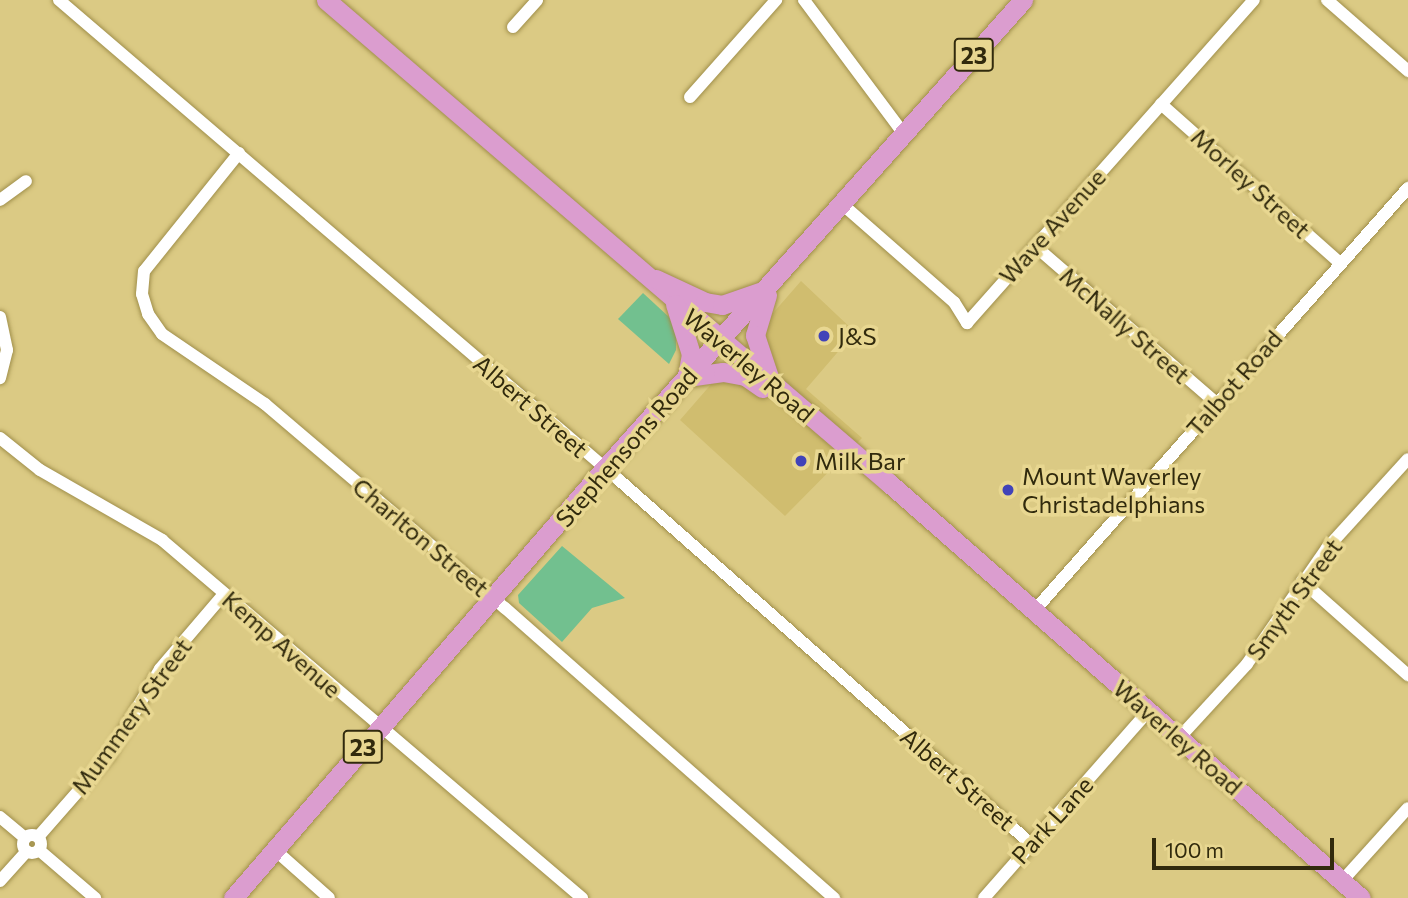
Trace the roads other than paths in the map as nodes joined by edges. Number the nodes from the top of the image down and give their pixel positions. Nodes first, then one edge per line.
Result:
1 (59, 0) edge
2 (326, 0) edge
3 (537, 0) edge
4 (776, 0) edge
5 (804, 0) edge
6 (1023, 0) edge
7 (1254, 0) edge
8 (1327, 0) edge
9 (513, 27) dead end
10 (1408, 71) edge
11 (690, 97) dead end
12 (1161, 104) junction
13 (904, 134) junction
14 (239, 153) junction
15 (26, 181) dead end
16 (1408, 188) edge
17 (0, 200) edge
18 (842, 204) junction
19 (1035, 246) junction
20 (1340, 263) junction
21 (642, 273) junction
22 (769, 288) junction
23 (673, 301) junction
24 (0, 317) edge
25 (721, 339) junction
26 (687, 377) junction
27 (0, 378) edge
28 (771, 383) junction
29 (1216, 403) junction
30 (794, 405) junction
31 (0, 438) edge
32 (1408, 458) edge
33 (604, 468) junction
34 (1301, 581) junction
35 (224, 594) junction
36 (494, 598) junction
37 (1034, 611) junction
38 (1408, 675) edge
39 (1148, 711) junction
40 (382, 724) junction
41 (1179, 738) junction
42 (1408, 808) edge
43 (0, 817) edge
44 (32, 844) junction
45 (1030, 844) junction
46 (275, 850) junction
47 (0, 881) edge
48 (1342, 881) junction
49 (95, 898) edge
50 (233, 898) edge
51 (329, 898) edge
52 (582, 898) edge
53 (834, 898) edge
54 (984, 898) edge
55 (1361, 898) edge

1 - 14 street, Albert Street
2 - 21 main road, Waverley Road
3 - 9 street
4 - 11 street
5 - 13 street
6 - 13 main road, Stephensons Road / 23
7 - 12 street, Wave Avenue
8 - 10 street
12 - 19 street, Wave Avenue
12 - 20 street, Morley Street
13 - 18 main road, Stephensons Road / 23
14 - 33 street, Albert Street
14 - 36 street, Charlton Street
15 - 17 street
16 - 20 street, Talbot Road
18 - 19 street, Wave Avenue
18 - 22 main road, Stephensons Road / 23
19 - 29 street, McNally Street
20 - 29 street, Talbot Road
21 - 22 main road
21 - 23 main road, Waverley Road
22 - 25 main road, Stephensons Road / 23
22 - 28 main road
23 - 25 main road, Waverley Road
23 - 26 main road
24 - 27 street
25 - 26 main road, Stephensons Road / 23
25 - 28 main road, Waverley Road
26 - 30 main road
26 - 33 main road, Stephensons Road / 23
28 - 30 main road, Waverley Road
29 - 37 street, Talbot Road
30 - 37 main road, Waverley Road
31 - 35 street, Kemp Avenue
32 - 34 street, Smyth Street
33 - 36 main road, Stephensons Road / 23
33 - 45 street, Albert Street
34 - 38 street
34 - 41 street, Smyth Street
35 - 40 street, Kemp Avenue
35 - 44 street, Mummery Street
36 - 40 main road, Stephensons Road / 23
36 - 53 street, Charlton Street
37 - 39 main road, Waverley Road
39 - 41 main road, Waverley Road
39 - 45 street, Park Lane
40 - 46 main road, Stephensons Road / 23
40 - 52 street, Kemp Avenue
41 - 48 main road, Waverley Road
42 - 48 street
43 - 44 street
44 - 47 street, Mummery Street
44 - 49 street
45 - 54 street, Park Lane
46 - 50 main road, Stephensons Road / 23
46 - 51 street
48 - 55 main road, Waverley Road

